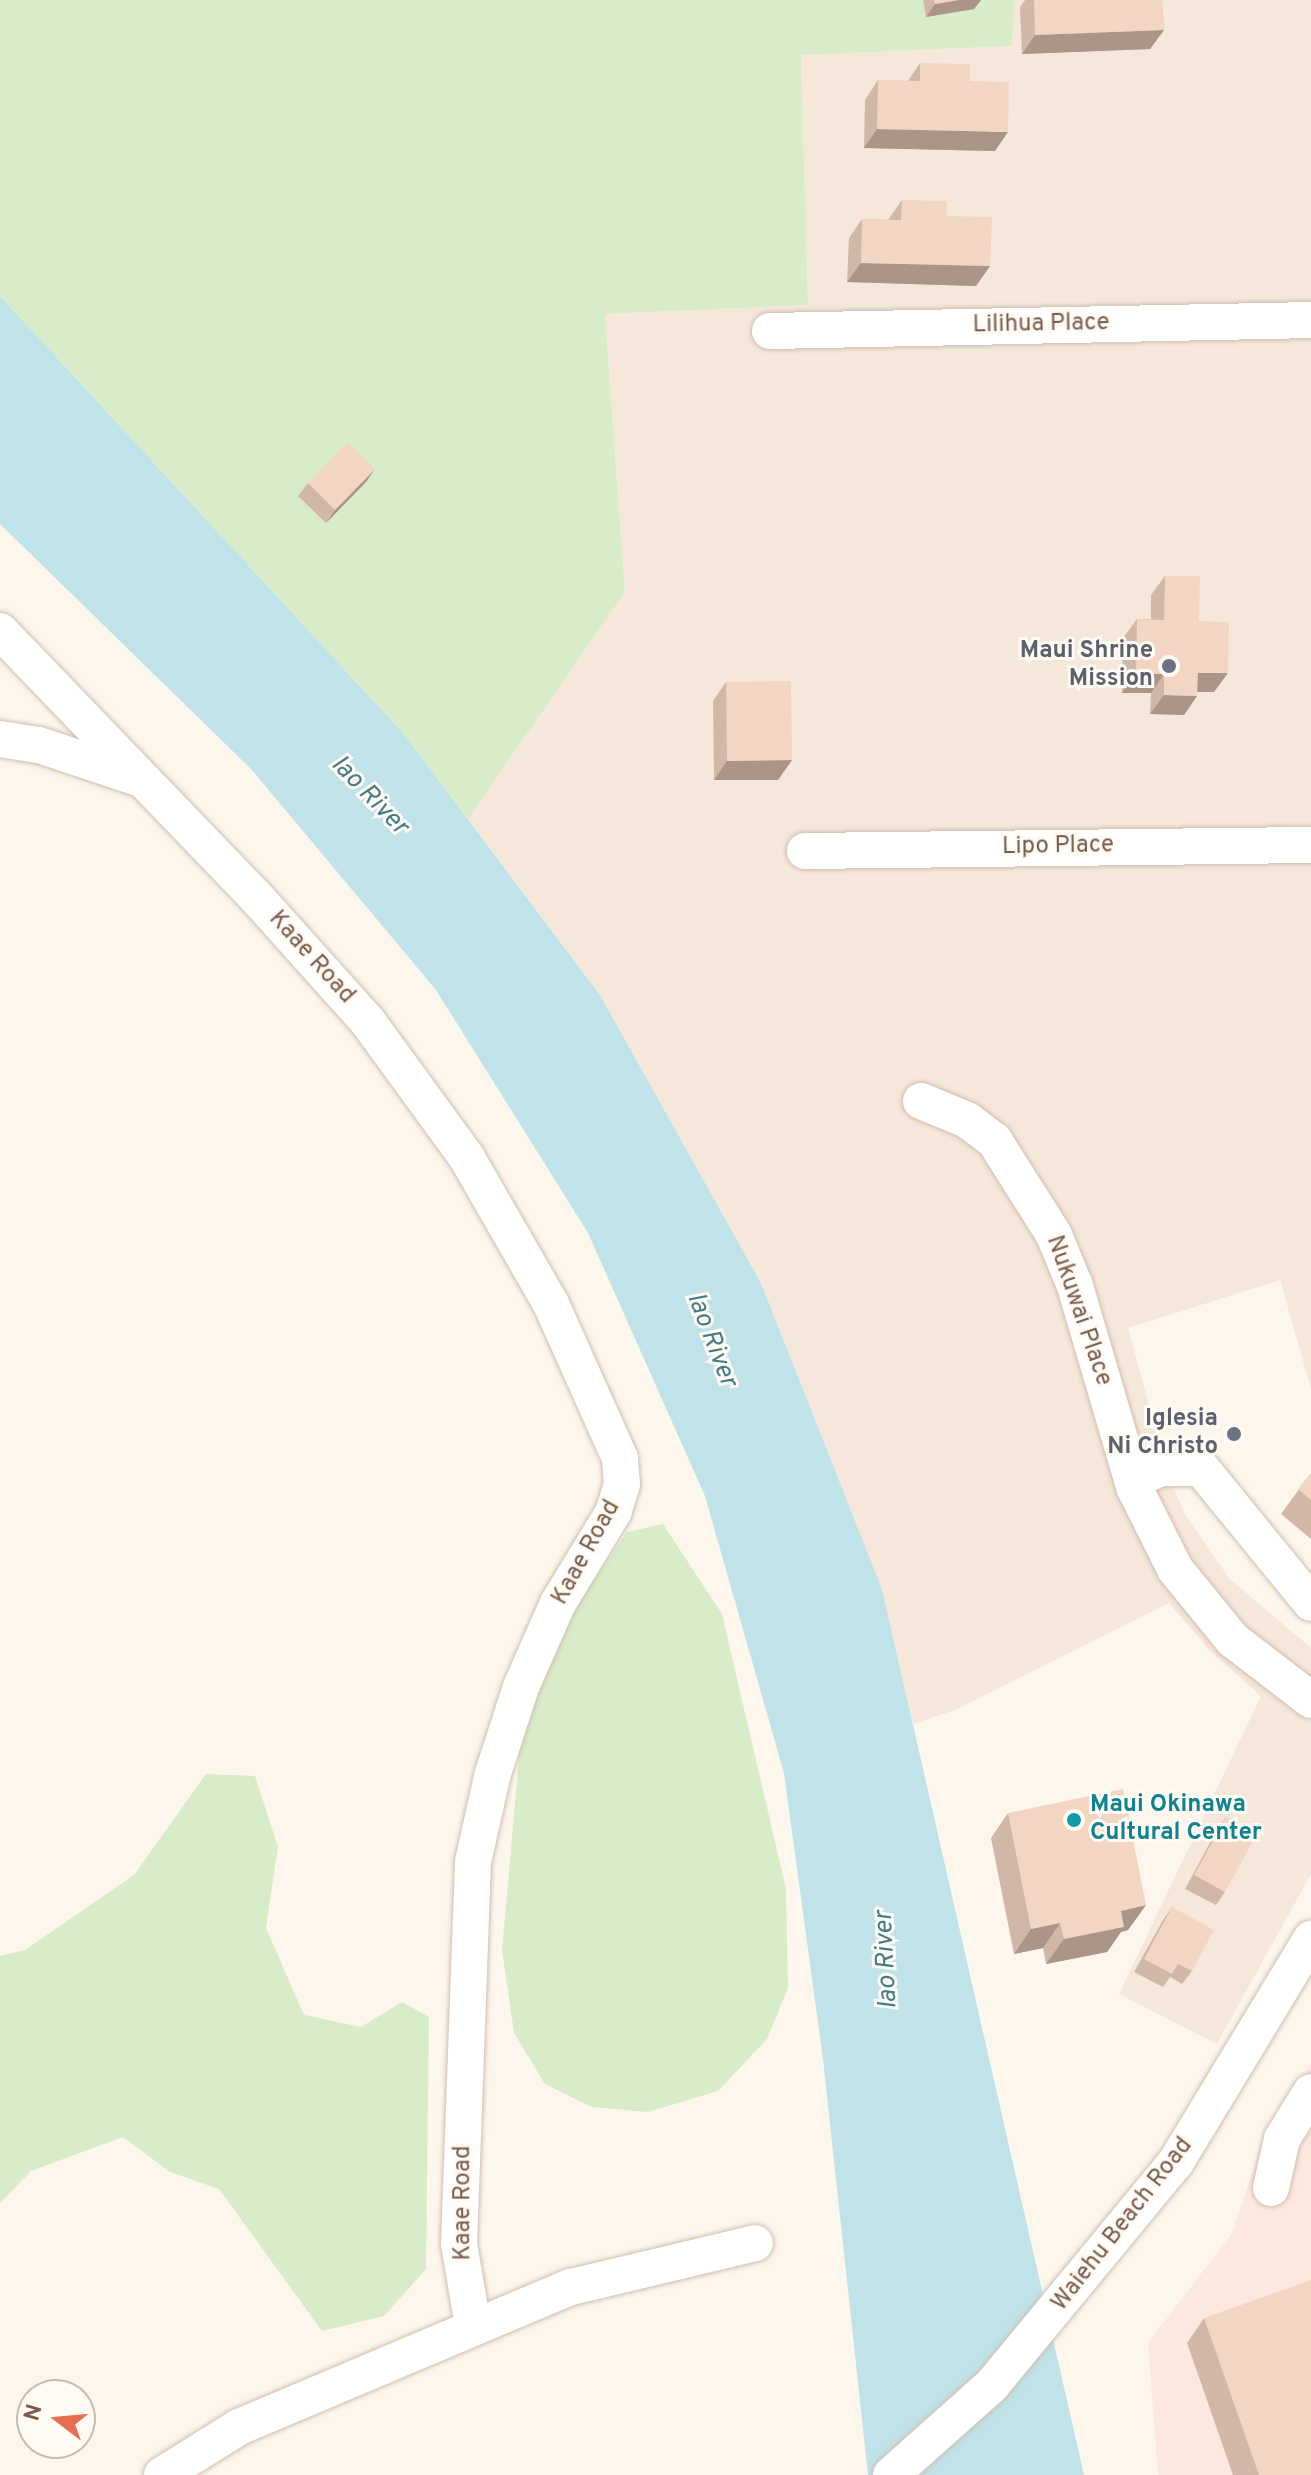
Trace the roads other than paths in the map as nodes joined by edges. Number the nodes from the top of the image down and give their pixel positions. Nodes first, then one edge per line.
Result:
1 (1311, 320) edge
2 (770, 331) dead end
3 (0, 631) edge
4 (0, 739) edge
5 (143, 780) junction
6 (1311, 845) edge
7 (805, 851) dead end
8 (921, 1101) dead end
9 (1132, 1480) junction
10 (1311, 1603) edge
11 (1311, 1700) edge
12 (1311, 1939) edge
13 (1311, 2092) edge
14 (1271, 2188) dead end
15 (755, 2243) dead end
16 (473, 2326) junction
17 (162, 2475) edge
18 (891, 2475) edge

1 - 2 street, Lilihua Place
3 - 5 street, Kaae Road
4 - 5 street, Kaae Road
5 - 16 street, Kaae Road
6 - 7 street, Lipo Place
8 - 9 street, Nukuwai Place
9 - 10 street
9 - 11 street, Nukuwai Place
12 - 18 street, Waiehu Beach Road
13 - 14 street
15 - 16 street
16 - 17 street

